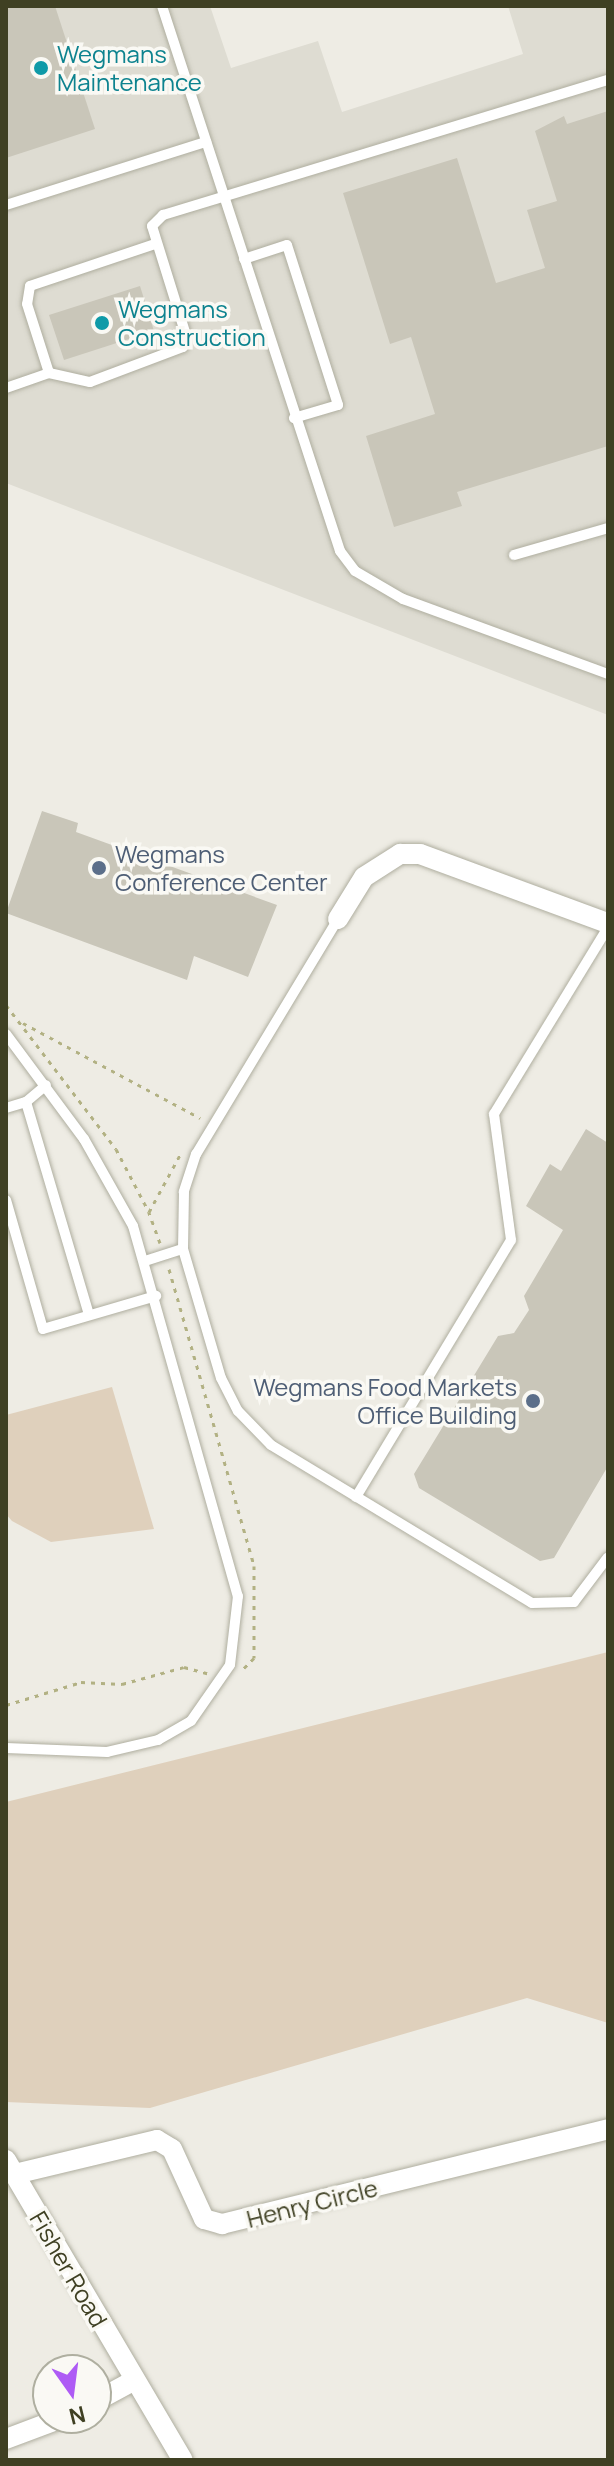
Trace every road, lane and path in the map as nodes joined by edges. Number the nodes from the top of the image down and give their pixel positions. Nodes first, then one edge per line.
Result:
1 (162, 6) edge
2 (606, 78) edge
3 (206, 142) junction
4 (223, 194) junction
5 (6, 205) edge
6 (155, 244) junction
7 (244, 259) junction
8 (49, 373) junction
9 (6, 388) edge
10 (294, 418) junction
11 (608, 528) edge
12 (514, 555) dead end
13 (608, 674) edge
14 (338, 919) joint
15 (608, 925) edge
16 (6, 1005) edge
17 (6, 1034) edge
18 (46, 1085) junction
19 (26, 1102) junction
20 (6, 1108) edge
21 (6, 1200) edge
22 (149, 1212) dead end
23 (183, 1249) junction
24 (145, 1261) junction
25 (156, 1296) junction
26 (89, 1315) junction
27 (356, 1497) junction
28 (608, 1557) edge
29 (6, 1748) edge
30 (608, 2129) edge
31 (10, 2167) edge
32 (133, 2381) junction
33 (112, 2392) edge
34 (32, 2429) edge
35 (6, 2439) edge
36 (183, 2460) edge

1 - 3 lane
2 - 4 lane
3 - 4 lane
3 - 5 lane
4 - 6 lane
4 - 7 lane
6 - 8 lane
6 - 8 lane
7 - 10 lane
7 - 10 lane
8 - 9 lane
10 - 13 lane
11 - 12 lane
14 - 15 street
14 - 23 lane
15 - 27 lane
16 - 22 path
17 - 18 lane
18 - 19 lane
18 - 24 lane
19 - 20 lane
19 - 26 lane
21 - 26 lane
23 - 24 lane
23 - 27 lane
24 - 25 lane
25 - 26 lane
25 - 29 lane
27 - 28 lane
30 - 31 street, Henry Circle
31 - 32 street, Fisher Road
32 - 33 street
32 - 36 street, Fisher Road
34 - 35 street

